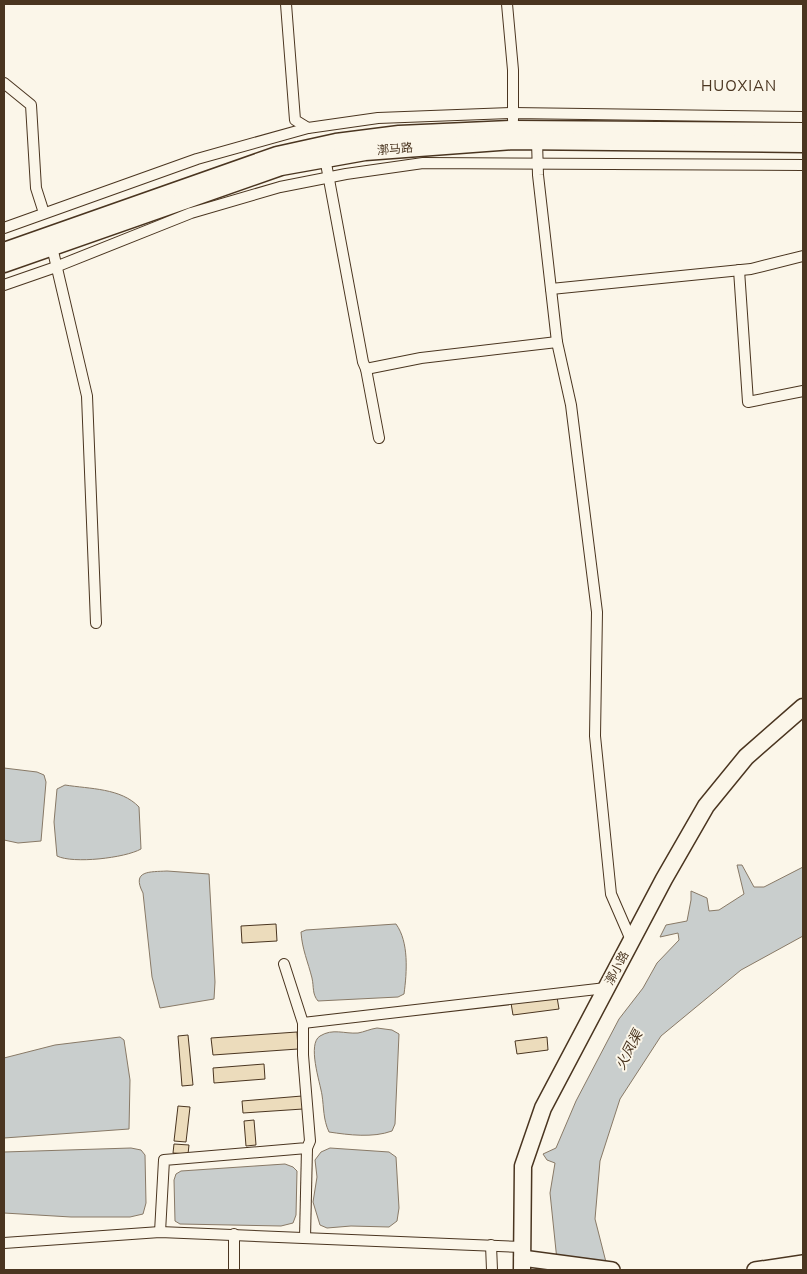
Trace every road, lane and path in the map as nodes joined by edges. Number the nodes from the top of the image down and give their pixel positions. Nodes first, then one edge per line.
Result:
1 (286, 4) edge
2 (507, 4) edge
3 (4, 83) edge
4 (803, 117) edge
5 (308, 128) junction
6 (513, 128) junction
7 (803, 131) edge
8 (537, 141) junction
9 (803, 144) edge
10 (325, 158) junction
11 (538, 162) junction
12 (803, 165) edge
13 (329, 177) junction
14 (44, 213) junction
15 (4, 228) edge
16 (52, 247) junction
17 (4, 251) edge
18 (803, 256) edge
19 (4, 264) edge
20 (57, 266) junction
21 (739, 270) junction
22 (4, 285) edge
23 (551, 289) junction
24 (557, 342) junction
25 (366, 369) junction
26 (803, 391) edge
27 (379, 438) dead end
28 (96, 623) dead end
29 (803, 706) edge
30 (631, 940) junction
31 (284, 964) dead end
32 (606, 988) junction
33 (303, 1023) junction
34 (307, 1148) junction
35 (160, 1232) junction
36 (234, 1234) junction
37 (305, 1238) junction
38 (4, 1243) edge
39 (491, 1245) junction
40 (522, 1258) edge
41 (803, 1263) edge
42 (234, 1270) edge
43 (492, 1270) edge
44 (612, 1270) edge
45 (755, 1270) edge

1 - 5 street
2 - 6 street
3 - 14 street
4 - 6 street
5 - 6 street
5 - 14 street
6 - 7 main road, 漷马路
6 - 8 main road, 漷马路
6 - 10 main road, 漷马路
6 - 17 main road, 漷马路
8 - 9 main road, 漷马路
8 - 11 street
10 - 13 street
10 - 16 main road, 漷马路
11 - 12 street
11 - 13 street
11 - 23 street
13 - 20 street
13 - 25 street
14 - 15 street
16 - 19 main road, 漷马路
16 - 20 street
18 - 21 street
20 - 22 street
20 - 28 street
21 - 23 street
21 - 26 street
23 - 24 street
24 - 25 street
24 - 30 street
25 - 27 street
29 - 30 main road, 漷小路
30 - 32 main road, 漷小路
31 - 33 street
32 - 33 street
32 - 40 main road, 漷小路
33 - 34 street
34 - 35 street
34 - 37 street
35 - 36 street
35 - 38 street
36 - 37 street
36 - 42 street
37 - 39 street
39 - 40 street
39 - 43 street
40 - 44 street
41 - 45 street

